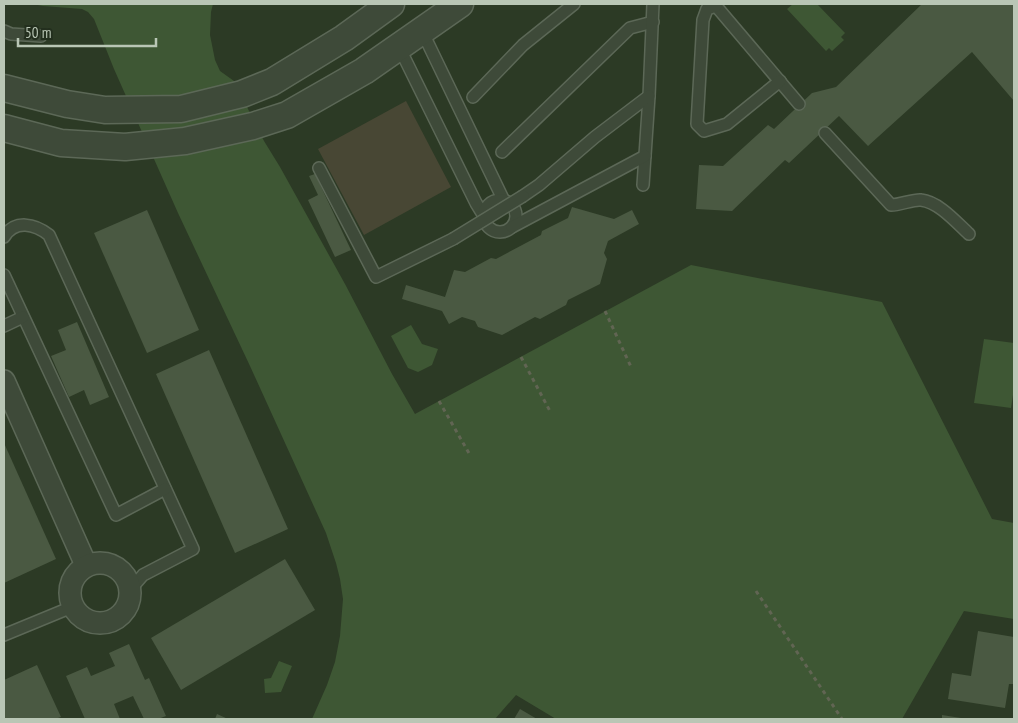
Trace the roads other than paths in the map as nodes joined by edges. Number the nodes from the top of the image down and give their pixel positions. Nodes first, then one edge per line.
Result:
1 (391, 4) edge
2 (460, 4) edge
3 (574, 4) edge
4 (653, 4) edge
5 (716, 5) edge
6 (653, 22) junction
7 (422, 31) junction
8 (4, 32) edge
9 (42, 36) dead end
10 (399, 47) junction
11 (780, 81) junction
12 (4, 88) edge
13 (650, 96) junction
14 (473, 97) dead end
15 (800, 104) dead end
16 (4, 128) edge
17 (825, 133) dead end
18 (502, 152) dead end
19 (645, 156) junction
20 (319, 168) dead end
21 (643, 185) dead end
22 (504, 201) junction
23 (484, 216) junction
24 (512, 227) junction
25 (969, 234) dead end
26 (4, 237) edge
27 (4, 275) edge
28 (23, 316) junction
29 (4, 326) edge
30 (6, 391) edge
31 (165, 489) junction
32 (86, 565) junction
33 (130, 590) junction
34 (72, 607) junction
35 (4, 635) edge

1 - 12 street
2 - 7 street
3 - 14 lane
4 - 6 lane
5 - 11 lane
5 - 11 lane
6 - 13 lane
6 - 18 lane
7 - 10 street
7 - 22 lane
8 - 9 lane
10 - 16 street
10 - 23 lane
11 - 15 lane
13 - 19 lane
13 - 20 lane, bridge
17 - 25 lane
19 - 21 lane
19 - 24 lane
22 - 23 lane
22 - 24 lane
23 - 24 lane
26 - 31 lane
27 - 28 lane
28 - 29 lane
28 - 31 lane
30 - 32 street
31 - 33 lane
32 - 33 street
32 - 34 street
33 - 34 street
34 - 35 lane

